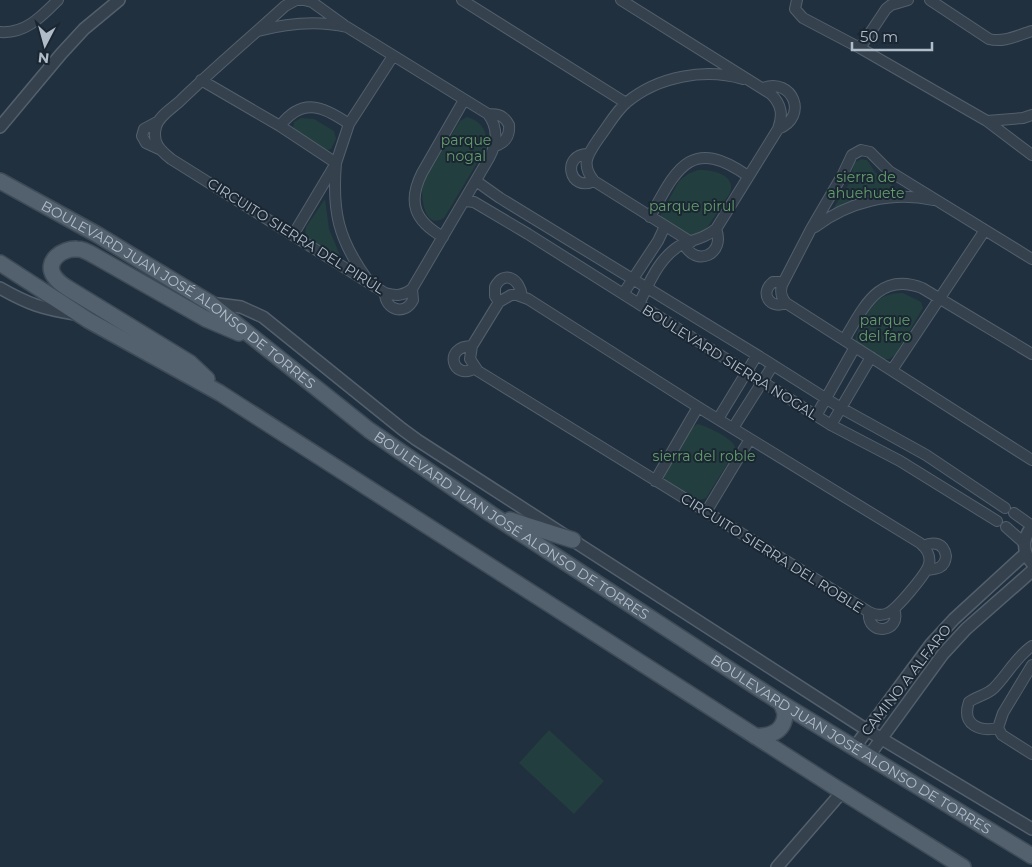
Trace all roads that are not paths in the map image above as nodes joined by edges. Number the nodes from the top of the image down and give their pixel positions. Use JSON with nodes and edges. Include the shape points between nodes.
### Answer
{"nodes":[{"id":1,"x":58,"y":0,"type":"edge"},
{"id":2,"x":119,"y":0,"type":"edge"},
{"id":3,"x":303,"y":0,"type":"edge"},
{"id":4,"x":462,"y":0,"type":"edge"},
{"id":5,"x":621,"y":0,"type":"edge"},
{"id":6,"x":797,"y":0,"type":"edge"},
{"id":7,"x":908,"y":0,"type":"edge"},
{"id":8,"x":930,"y":0,"type":"edge"},
{"id":9,"x":347,"y":27,"type":"junction"},
{"id":10,"x":258,"y":31,"type":"junction"},
{"id":11,"x":1032,"y":31,"type":"edge"},
{"id":12,"x":0,"y":32,"type":"edge"},
{"id":13,"x":860,"y":48,"type":"junction"},
{"id":14,"x":393,"y":56,"type":"junction"},
{"id":15,"x":201,"y":80,"type":"junction"},
{"id":16,"x":754,"y":82,"type":"junction"},
{"id":17,"x":763,"y":88,"type":"junction"},
{"id":18,"x":464,"y":100,"type":"junction"},
{"id":19,"x":626,"y":103,"type":"junction"},
{"id":20,"x":1032,"y":115,"type":"edge"},
{"id":21,"x":987,"y":121,"type":"junction"},
{"id":22,"x":348,"y":124,"type":"junction"},
{"id":23,"x":0,"y":126,"type":"edge"},
{"id":24,"x":280,"y":126,"type":"junction"},
{"id":25,"x":778,"y":129,"type":"junction"},
{"id":26,"x":588,"y":154,"type":"junction"},
{"id":27,"x":1032,"y":155,"type":"edge"},
{"id":28,"x":336,"y":163,"type":"junction"},
{"id":29,"x":748,"y":176,"type":"junction"},
{"id":30,"x":0,"y":181,"type":"edge"},
{"id":31,"x":476,"y":181,"type":"junction"},
{"id":32,"x":594,"y":181,"type":"junction"},
{"id":33,"x":465,"y":201,"type":"junction"},
{"id":34,"x":942,"y":202,"type":"junction"},
{"id":35,"x":650,"y":217,"type":"junction"},
{"id":36,"x":665,"y":226,"type":"junction"},
{"id":37,"x":716,"y":229,"type":"junction"},
{"id":38,"x":811,"y":230,"type":"junction"},
{"id":39,"x":985,"y":230,"type":"junction"},
{"id":40,"x":293,"y":235,"type":"junction"},
{"id":41,"x":443,"y":237,"type":"junction"},
{"id":42,"x":687,"y":243,"type":"junction"},
{"id":43,"x":1032,"y":258,"type":"edge"},
{"id":44,"x":0,"y":263,"type":"edge"},
{"id":45,"x":633,"y":279,"type":"junction"},
{"id":46,"x":783,"y":282,"type":"junction"},
{"id":47,"x":371,"y":283,"type":"junction"},
{"id":48,"x":647,"y":287,"type":"junction"},
{"id":49,"x":0,"y":288,"type":"edge"},
{"id":50,"x":412,"y":289,"type":"junction"},
{"id":51,"x":386,"y":293,"type":"junction"},
{"id":52,"x":623,"y":294,"type":"junction"},
{"id":53,"x":522,"y":296,"type":"junction"},
{"id":54,"x":939,"y":299,"type":"junction"},
{"id":55,"x":499,"y":302,"type":"junction"},
{"id":56,"x":786,"y":302,"type":"junction"},
{"id":57,"x":210,"y":303,"type":"junction"},
{"id":58,"x":639,"y":304,"type":"junction"},
{"id":59,"x":80,"y":315,"type":"junction"},
{"id":60,"x":844,"y":340,"type":"junction"},
{"id":61,"x":259,"y":341,"type":"junction"},
{"id":62,"x":472,"y":346,"type":"junction"},
{"id":63,"x":855,"y":347,"type":"junction"},
{"id":64,"x":1032,"y":354,"type":"edge"},
{"id":65,"x":757,"y":355,"type":"junction"},
{"id":66,"x":872,"y":357,"type":"junction"},
{"id":67,"x":773,"y":365,"type":"junction"},
{"id":68,"x":475,"y":368,"type":"junction"},
{"id":69,"x":892,"y":370,"type":"junction"},
{"id":70,"x":747,"y":372,"type":"junction"},
{"id":71,"x":761,"y":381,"type":"junction"},
{"id":72,"x":220,"y":393,"type":"junction"},
{"id":73,"x":825,"y":399,"type":"junction"},
{"id":74,"x":698,"y":407,"type":"junction"},
{"id":75,"x":841,"y":408,"type":"junction"},
{"id":76,"x":816,"y":416,"type":"junction"},
{"id":77,"x":718,"y":419,"type":"junction"},
{"id":78,"x":830,"y":425,"type":"junction"},
{"id":79,"x":733,"y":428,"type":"junction"},
{"id":80,"x":750,"y":439,"type":"junction"},
{"id":81,"x":1032,"y":460,"type":"edge"},
{"id":82,"x":655,"y":481,"type":"junction"},
{"id":83,"x":706,"y":512,"type":"junction"},
{"id":84,"x":491,"y":514,"type":"junction"},
{"id":85,"x":997,"y":521,"type":"dead end"},
{"id":86,"x":1032,"y":526,"type":"edge"},
{"id":87,"x":1006,"y":527,"type":"dead end"},
{"id":88,"x":573,"y":540,"type":"junction"},
{"id":89,"x":923,"y":546,"type":"junction"},
{"id":90,"x":1027,"y":553,"type":"edge"},
{"id":91,"x":927,"y":570,"type":"junction"},
{"id":92,"x":1032,"y":571,"type":"edge"},
{"id":93,"x":1032,"y":646,"type":"edge"},
{"id":94,"x":1032,"y":665,"type":"edge"},
{"id":95,"x":781,"y":703,"type":"junction"},
{"id":96,"x":998,"y":728,"type":"junction"},
{"id":97,"x":867,"y":730,"type":"junction"},
{"id":98,"x":755,"y":736,"type":"junction"},
{"id":99,"x":882,"y":739,"type":"junction"},
{"id":100,"x":854,"y":748,"type":"junction"},
{"id":101,"x":1032,"y":754,"type":"edge"},
{"id":102,"x":868,"y":757,"type":"junction"},
{"id":103,"x":842,"y":792,"type":"junction"},
{"id":104,"x":1032,"y":829,"type":"edge"},
{"id":105,"x":1032,"y":856,"type":"edge"},
{"id":106,"x":777,"y":867,"type":"edge"},
{"id":107,"x":963,"y":867,"type":"edge"}],
"edges":[{"from":1,"to":12,"type":"street","via":[[30,25],[12,32]]},
{"from":2,"to":23,"type":"street","via":[[78,35]]},
{"from":3,"to":9,"type":"street","via":[[312,2]]},
{"from":3,"to":10,"type":"street","via":[[285,6]]},
{"from":4,"to":19,"type":"street"},
{"from":5,"to":16,"type":"street"},
{"from":6,"to":13,"type":"street","via":[[795,9],[802,18]]},
{"from":7,"to":13,"type":"street","via":[[886,9]]},
{"from":8,"to":11,"type":"street","via":[[989,39],[1005,40]]},
{"from":9,"to":10,"type":"street","name":"CIRCUITO SIERRA DEL PIRÚL","via":[[301,23]]},
{"from":9,"to":14,"type":"street","name":"CIRCUITO SIERRA DEL PIRÚL"},
{"from":10,"to":15,"type":"street","name":"CIRCUITO SIERRA DEL PIRÚL"},
{"from":13,"to":21,"type":"street"},
{"from":14,"to":18,"type":"street","name":"CIRCUITO SIERRA DEL PIRÚL"},
{"from":14,"to":22,"type":"street"},
{"from":15,"to":24,"type":"street"},
{"from":15,"to":40,"type":"street","name":"CIRCUITO SIERRA DEL PIRÚL","via":[[158,122],[155,133],[159,149]]},
{"from":16,"to":17,"type":"street"},
{"from":16,"to":19,"type":"street","via":[[720,75],[686,76],[654,86]]},
{"from":17,"to":25,"type":"street","via":[[777,100],[781,109]]},
{"from":17,"to":25,"type":"street","via":[[774,86],[784,89],[794,102],[792,119]]},
{"from":18,"to":31,"type":"street","name":"CIRCUITO SIERRA DEL PIRÚL","via":[[488,114],[495,128],[495,146]]},
{"from":18,"to":41,"type":"street","via":[[422,173],[414,196],[415,209],[424,224]]},
{"from":19,"to":26,"type":"street"},
{"from":20,"to":21,"type":"street"},
{"from":21,"to":27,"type":"street"},
{"from":22,"to":24,"type":"street","via":[[316,106],[298,110]]},
{"from":22,"to":28,"type":"street"},
{"from":24,"to":28,"type":"street"},
{"from":25,"to":29,"type":"street"},
{"from":26,"to":32,"type":"street","via":[[587,169]]},
{"from":26,"to":32,"type":"street","via":[[575,158],[571,171],[580,182]]},
{"from":28,"to":40,"type":"street"},
{"from":28,"to":47,"type":"street","via":[[335,208],[340,230],[349,251]]},
{"from":29,"to":35,"type":"street","via":[[718,159],[693,160],[675,173]]},
{"from":29,"to":37,"type":"street"},
{"from":30,"to":57,"type":"main road","name":"BOULEVARD JUAN JOSÉ ALONSO DE TORRES","via":[[98,234]]},
{"from":31,"to":33,"type":"street","name":"CIRCUITO SIERRA DEL PIRÚL"},
{"from":31,"to":45,"type":"street","name":"BOULEVARD SIERRA NOGAL"},
{"from":32,"to":35,"type":"street"},
{"from":33,"to":41,"type":"street","name":"CIRCUITO SIERRA DEL PIRÚL"},
{"from":33,"to":52,"type":"street","name":"BOULEVARD SIERRA NOGAL","via":[[474,202]]},
{"from":34,"to":38,"type":"street","via":[[900,197],[873,200],[846,208]]},
{"from":34,"to":38,"type":"street","via":[[889,171],[870,152],[858,151],[850,157],[844,174]]},
{"from":34,"to":39,"type":"street"},
{"from":35,"to":36,"type":"street"},
{"from":36,"to":42,"type":"street"},
{"from":36,"to":45,"type":"street"},
{"from":37,"to":42,"type":"street"},
{"from":37,"to":42,"type":"street","via":[[718,244],[708,255],[694,255],[689,252]]},
{"from":38,"to":46,"type":"street"},
{"from":39,"to":43,"type":"street"},
{"from":39,"to":54,"type":"street"},
{"from":40,"to":47,"type":"street","name":"CIRCUITO SIERRA DEL PIRÚL"},
{"from":41,"to":50,"type":"street","name":"CIRCUITO SIERRA DEL PIRÚL"},
{"from":42,"to":48,"type":"street","via":[[668,254]]},
{"from":44,"to":59,"type":"main road"},
{"from":45,"to":48,"type":"street","name":"BOULEVARD SIERRA NOGAL"},
{"from":45,"to":52,"type":"street"},
{"from":46,"to":56,"type":"street","via":[[781,295]]},
{"from":46,"to":56,"type":"street","via":[[773,282],[766,295],[776,305]]},
{"from":47,"to":51,"type":"street","name":"CIRCUITO SIERRA DEL PIRÚL"},
{"from":48,"to":58,"type":"street"},
{"from":48,"to":65,"type":"street","name":"BOULEVARD SIERRA NOGAL"},
{"from":49,"to":59,"type":"street","via":[[26,303]]},
{"from":50,"to":51,"type":"street","name":"CIRCUITO SIERRA DEL PIRÚL","via":[[399,296]]},
{"from":50,"to":51,"type":"street","via":[[413,300],[403,310],[389,306]]},
{"from":52,"to":58,"type":"street","name":"BOULEVARD SIERRA NOGAL"},
{"from":53,"to":55,"type":"street","via":[[511,295]]},
{"from":53,"to":55,"type":"street","via":[[520,285],[514,279],[504,278],[495,287]]},
{"from":53,"to":74,"type":"street"},
{"from":54,"to":60,"type":"street","via":[[917,286],[890,285],[868,302]]},
{"from":54,"to":64,"type":"street"},
{"from":54,"to":69,"type":"street"},
{"from":55,"to":62,"type":"street"},
{"from":56,"to":60,"type":"street"},
{"from":57,"to":61,"type":"main road","name":"BOULEVARD JUAN JOSÉ ALONSO DE TORRES"},
{"from":57,"to":88,"type":"street","via":[[241,308],[263,317],[402,430]]},
{"from":58,"to":70,"type":"street","name":"BOULEVARD SIERRA NOGAL"},
{"from":59,"to":72,"type":"main road"},
{"from":60,"to":63,"type":"street"},
{"from":61,"to":72,"type":"main road","via":[[206,319],[80,249],[59,253],[53,261],[54,277],[190,363]]},
{"from":61,"to":84,"type":"main road","name":"BOULEVARD JUAN JOSÉ ALONSO DE TORRES","via":[[369,430]]},
{"from":62,"to":68,"type":"street","via":[[470,359]]},
{"from":62,"to":68,"type":"street","name":"CIRCUITO SIERRA DEL ROBLE","via":[[457,350],[454,363],[462,371]]},
{"from":63,"to":66,"type":"street"},
{"from":63,"to":73,"type":"street"},
{"from":65,"to":67,"type":"street","name":"BOULEVARD SIERRA NOGAL"},
{"from":65,"to":70,"type":"street"},
{"from":66,"to":69,"type":"street"},
{"from":66,"to":75,"type":"street"},
{"from":67,"to":71,"type":"street"},
{"from":67,"to":73,"type":"street","name":"BOULEVARD SIERRA NOGAL"},
{"from":68,"to":82,"type":"street","name":"CIRCUITO SIERRA DEL ROBLE"},
{"from":69,"to":81,"type":"street"},
{"from":70,"to":71,"type":"street","name":"BOULEVARD SIERRA NOGAL"},
{"from":70,"to":77,"type":"street"},
{"from":71,"to":76,"type":"street","name":"BOULEVARD SIERRA NOGAL"},
{"from":71,"to":79,"type":"street"},
{"from":72,"to":98,"type":"main road"},
{"from":73,"to":75,"type":"street","name":"BOULEVARD SIERRA NOGAL"},
{"from":73,"to":76,"type":"street"},
{"from":74,"to":77,"type":"street"},
{"from":74,"to":82,"type":"street"},
{"from":75,"to":78,"type":"street"},
{"from":75,"to":86,"type":"street","name":"BOULEVARD SIERRA NOGAL","via":[[926,455]]},
{"from":76,"to":78,"type":"street","name":"BOULEVARD SIERRA NOGAL"},
{"from":77,"to":79,"type":"street"},
{"from":78,"to":85,"type":"street","name":"BOULEVARD SIERRA NOGAL","via":[[900,461]]},
{"from":79,"to":80,"type":"street"},
{"from":80,"to":83,"type":"street"},
{"from":80,"to":89,"type":"street"},
{"from":82,"to":83,"type":"street","name":"CIRCUITO SIERRA DEL ROBLE"},
{"from":83,"to":91,"type":"street","name":"CIRCUITO SIERRA DEL ROBLE","via":[[869,612],[882,615],[894,609]]},
{"from":84,"to":88,"type":"main road"},
{"from":84,"to":95,"type":"main road","name":"BOULEVARD JUAN JOSÉ ALONSO DE TORRES"},
{"from":86,"to":90,"type":"street","via":[[1026,537]]},
{"from":87,"to":90,"type":"street"},
{"from":88,"to":97,"type":"street"},
{"from":89,"to":91,"type":"street","via":[[929,560]]},
{"from":89,"to":91,"type":"street","name":"CIRCUITO SIERRA DEL ROBLE","via":[[938,544],[946,556],[940,567]]},
{"from":90,"to":97,"type":"street","name":"CAMINO A ALFARO","via":[[931,644]]},
{"from":92,"to":99,"type":"street","name":"CAMINO A ALFARO","via":[[966,629],[943,654]]},
{"from":93,"to":96,"type":"street","via":[[1023,652],[988,694],[969,702],[968,716],[975,726],[987,730]]},
{"from":94,"to":96,"type":"street","via":[[1003,713]]},
{"from":95,"to":98,"type":"main road","via":[[785,715],[781,727],[774,734]]},
{"from":95,"to":100,"type":"main road","name":"BOULEVARD JUAN JOSÉ ALONSO DE TORRES"},
{"from":96,"to":101,"type":"street","via":[[1002,735]]},
{"from":97,"to":99,"type":"street"},
{"from":97,"to":100,"type":"street","name":"CAMINO A ALFARO"},
{"from":98,"to":103,"type":"main road"},
{"from":99,"to":102,"type":"street","name":"CAMINO A ALFARO"},
{"from":99,"to":104,"type":"street"},
{"from":100,"to":102,"type":"main road","name":"BOULEVARD JUAN JOSÉ ALONSO DE TORRES"},
{"from":102,"to":105,"type":"main road","name":"BOULEVARD JUAN JOSÉ ALONSO DE TORRES"},
{"from":103,"to":106,"type":"street"},
{"from":103,"to":107,"type":"main road"}]}
